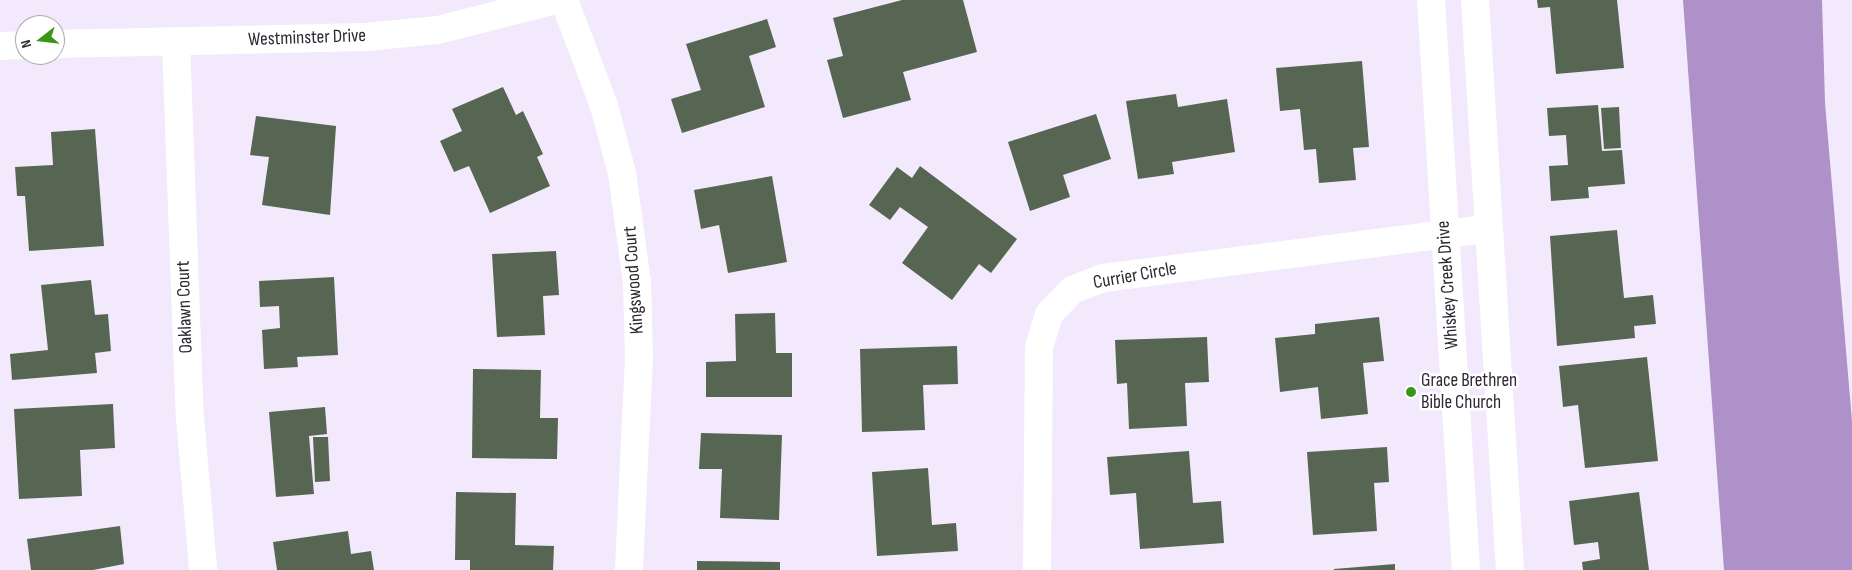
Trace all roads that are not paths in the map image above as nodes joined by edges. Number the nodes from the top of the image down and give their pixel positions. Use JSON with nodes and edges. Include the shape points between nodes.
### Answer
{"nodes":[{"id":1,"x":556,"y":0,"type":"edge"},
{"id":2,"x":564,"y":0,"type":"edge"},
{"id":3,"x":1431,"y":0,"type":"edge"},
{"id":4,"x":1475,"y":0,"type":"edge"},
{"id":5,"x":176,"y":43,"type":"junction"},
{"id":6,"x":65,"y":44,"type":"edge"},
{"id":7,"x":15,"y":45,"type":"edge"},
{"id":8,"x":0,"y":46,"type":"edge"},
{"id":9,"x":1488,"y":229,"type":"junction"},
{"id":10,"x":1445,"y":234,"type":"junction"},
{"id":11,"x":203,"y":570,"type":"edge"},
{"id":12,"x":629,"y":570,"type":"edge"},
{"id":13,"x":1037,"y":570,"type":"edge"},
{"id":14,"x":1466,"y":570,"type":"edge"},
{"id":15,"x":1510,"y":570,"type":"edge"}],
"edges":[{"from":1,"to":5,"type":"street","name":"Westminster Drive","via":[[438,30]]},
{"from":2,"to":12,"type":"street","name":"Kingswood Court","via":[[604,106],[632,238],[639,356]]},
{"from":3,"to":10,"type":"street","name":"Whiskey Creek Drive"},
{"from":4,"to":9,"type":"street"},
{"from":5,"to":6,"type":"street","name":"Westminster Drive"},
{"from":5,"to":11,"type":"street","name":"Oaklawn Court","via":[[190,417]]},
{"from":7,"to":8,"type":"street"},
{"from":9,"to":10,"type":"street","name":"Currier Circle"},
{"from":9,"to":15,"type":"street"},
{"from":10,"to":13,"type":"street","name":"Currier Circle","via":[[1103,278],[1072,290],[1049,314],[1039,347]]},
{"from":10,"to":14,"type":"street","name":"Whiskey Creek Drive"}]}
